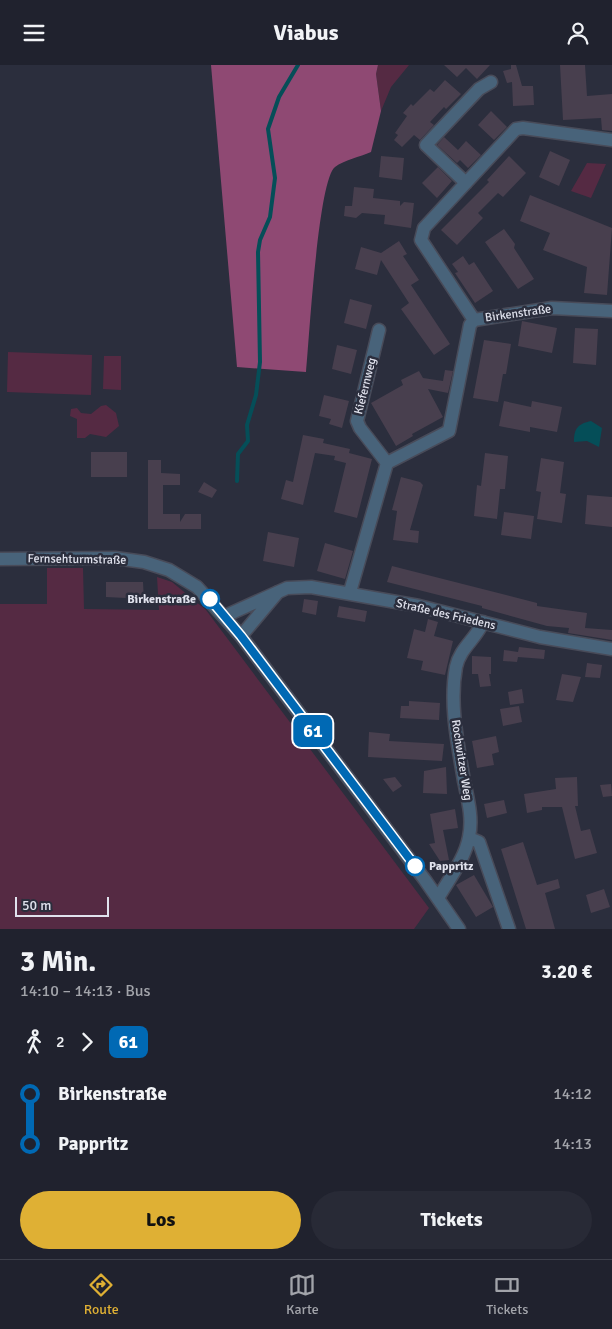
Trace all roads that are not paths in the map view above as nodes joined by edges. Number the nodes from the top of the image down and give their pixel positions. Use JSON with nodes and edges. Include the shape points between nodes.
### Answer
{"nodes":[{"id":1,"x":491,"y":82,"type":"dead end"},
{"id":2,"x":612,"y":140,"type":"edge"},
{"id":3,"x":466,"y":183,"type":"junction"},
{"id":4,"x":612,"y":311,"type":"edge"},
{"id":5,"x":474,"y":320,"type":"junction"},
{"id":6,"x":379,"y":330,"type":"dead end"},
{"id":7,"x":387,"y":463,"type":"junction"},
{"id":8,"x":0,"y":559,"type":"edge"},
{"id":9,"x":279,"y":591,"type":"junction"},
{"id":10,"x":350,"y":593,"type":"junction"},
{"id":11,"x":225,"y":616,"type":"junction"},
{"id":12,"x":483,"y":622,"type":"junction"},
{"id":13,"x":241,"y":636,"type":"junction"},
{"id":14,"x":612,"y":649,"type":"edge"},
{"id":15,"x":469,"y":838,"type":"junction"},
{"id":16,"x":438,"y":898,"type":"junction"},
{"id":17,"x":459,"y":929,"type":"edge"},
{"id":18,"x":509,"y":929,"type":"edge"}],
"edges":[{"from":1,"to":3,"type":"street","via":[[479,89],[426,145]]},
{"from":2,"to":3,"type":"street","via":[[516,129]]},
{"from":3,"to":5,"type":"street","via":[[424,228],[421,240]]},
{"from":4,"to":5,"type":"street","name":"Birkenstraße","via":[[552,308]]},
{"from":5,"to":7,"type":"street","name":"Birkenstraße","via":[[470,325],[449,431]]},
{"from":6,"to":7,"type":"street","name":"Kiefernweg","via":[[357,421]]},
{"from":7,"to":10,"type":"street"},
{"from":8,"to":11,"type":"street","name":"Fernsehturmstraße","via":[[115,558],[144,562],[169,570],[190,582]]},
{"from":9,"to":10,"type":"street","name":"Straße des Friedens","via":[[311,587]]},
{"from":9,"to":11,"type":"street","name":"Straße des Friedens"},
{"from":9,"to":13,"type":"street"},
{"from":10,"to":12,"type":"street","name":"Straße des Friedens"},
{"from":11,"to":13,"type":"street","name":"Fernsehturmstraße"},
{"from":12,"to":14,"type":"street","name":"Straße des Friedens","via":[[540,637]]},
{"from":12,"to":15,"type":"street","name":"Rochwitzer Weg","via":[[460,655],[454,688],[457,739],[472,821]]},
{"from":13,"to":16,"type":"street","name":"Fernsehturmstraße"},
{"from":15,"to":16,"type":"street","name":"Rochwitzer Weg","via":[[466,851]]},
{"from":15,"to":18,"type":"street","via":[[479,842]]},
{"from":16,"to":17,"type":"street","name":"Fernsehturmstraße"}]}
